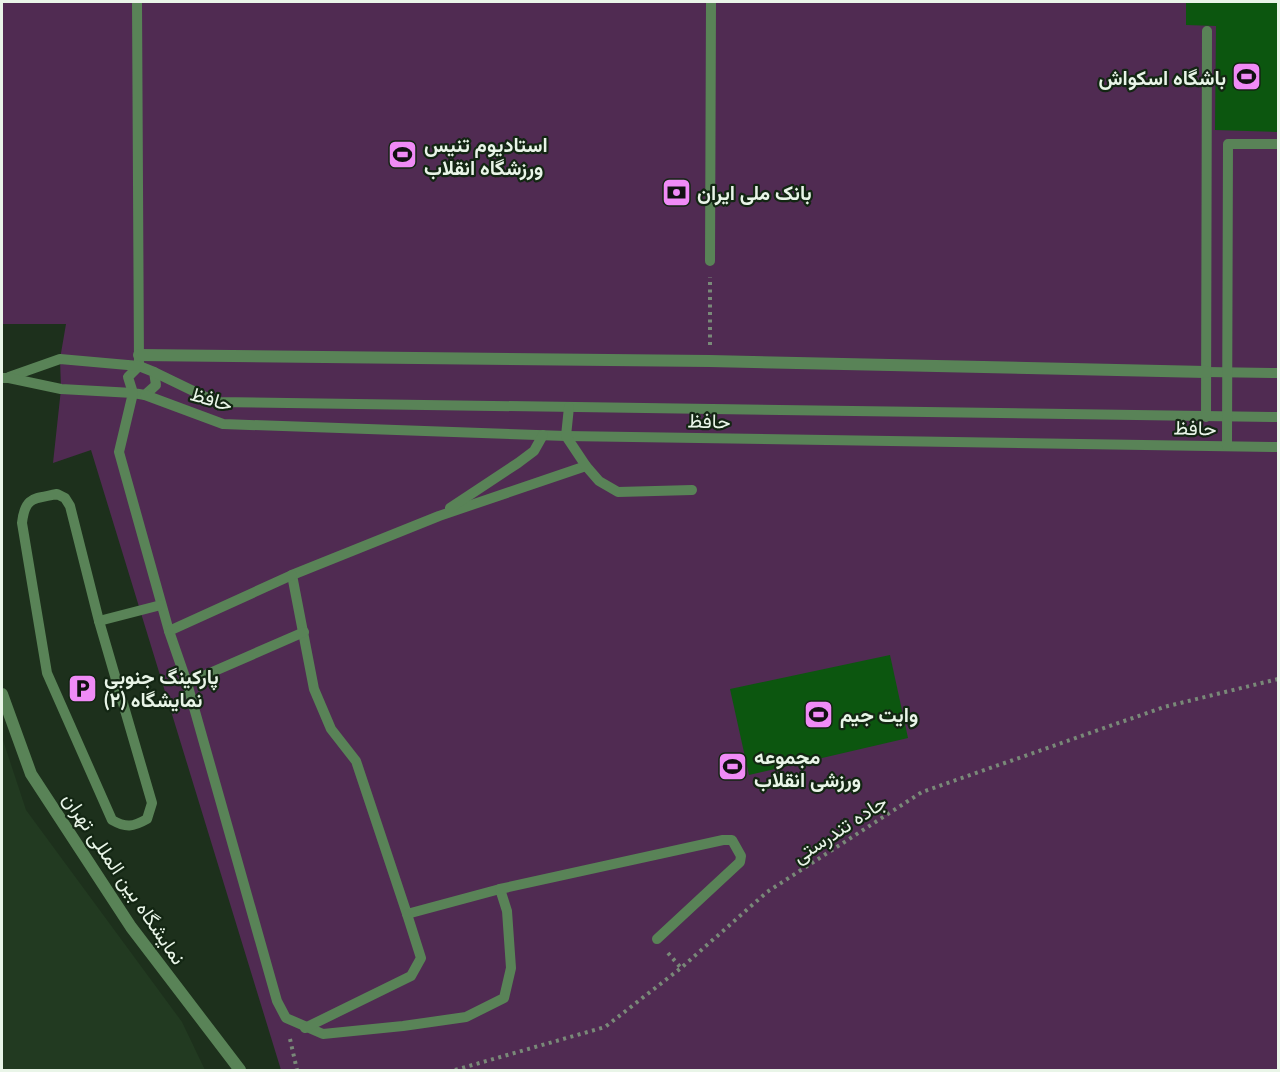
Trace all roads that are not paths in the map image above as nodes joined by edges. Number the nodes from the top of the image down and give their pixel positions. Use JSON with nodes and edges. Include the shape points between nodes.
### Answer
{"nodes":[{"id":1,"x":137,"y":2,"type":"edge"},
{"id":2,"x":711,"y":2,"type":"edge"},
{"id":3,"x":1207,"y":32,"type":"dead end"},
{"id":4,"x":1278,"y":144,"type":"edge"},
{"id":5,"x":710,"y":261,"type":"road end"},
{"id":6,"x":139,"y":360,"type":"junction"},
{"id":7,"x":154,"y":372,"type":"junction"},
{"id":8,"x":1206,"y":372,"type":"junction"},
{"id":9,"x":1226,"y":373,"type":"junction"},
{"id":10,"x":1278,"y":373,"type":"edge"},
{"id":11,"x":5,"y":378,"type":"edge"},
{"id":12,"x":133,"y":393,"type":"junction"},
{"id":13,"x":145,"y":395,"type":"junction"},
{"id":14,"x":568,"y":407,"type":"junction"},
{"id":15,"x":1206,"y":417,"type":"junction"},
{"id":16,"x":1227,"y":417,"type":"junction"},
{"id":17,"x":1278,"y":417,"type":"edge"},
{"id":18,"x":543,"y":435,"type":"junction"},
{"id":19,"x":566,"y":436,"type":"junction"},
{"id":20,"x":1227,"y":446,"type":"junction"},
{"id":21,"x":1278,"y":447,"type":"edge"},
{"id":22,"x":585,"y":466,"type":"junction"},
{"id":23,"x":692,"y":490,"type":"dead end"},
{"id":24,"x":439,"y":516,"type":"junction"},
{"id":25,"x":292,"y":575,"type":"junction"},
{"id":26,"x":161,"y":605,"type":"junction"},
{"id":27,"x":99,"y":621,"type":"junction"},
{"id":28,"x":169,"y":631,"type":"junction"},
{"id":29,"x":304,"y":632,"type":"junction"},
{"id":30,"x":188,"y":683,"type":"junction"},
{"id":31,"x":2,"y":694,"type":"edge"},
{"id":32,"x":500,"y":889,"type":"junction"},
{"id":33,"x":407,"y":914,"type":"junction"},
{"id":34,"x":657,"y":939,"type":"dead end"},
{"id":35,"x":305,"y":1028,"type":"junction"},
{"id":36,"x":240,"y":1071,"type":"edge"}],
"edges":[{"from":1,"to":6,"type":"lane"},
{"from":2,"to":5,"type":"lane"},
{"from":3,"to":8,"type":"lane"},
{"from":4,"to":9,"type":"lane","via":[[1228,144]]},
{"from":6,"to":7,"type":"lane"},
{"from":6,"to":8,"type":"street","via":[[710,361]]},
{"from":6,"to":11,"type":"lane","via":[[60,359]]},
{"from":6,"to":12,"type":"lane","via":[[128,377]]},
{"from":7,"to":13,"type":"lane","via":[[156,385]]},
{"from":7,"to":14,"type":"lane","name":"حافظ","via":[[216,402]]},
{"from":8,"to":9,"type":"lane"},
{"from":8,"to":15,"type":"lane"},
{"from":9,"to":10,"type":"lane"},
{"from":9,"to":16,"type":"lane"},
{"from":11,"to":12,"type":"lane","via":[[61,390]]},
{"from":12,"to":13,"type":"lane"},
{"from":12,"to":26,"type":"lane","via":[[119,452]]},
{"from":13,"to":18,"type":"lane","name":"حافظ","via":[[223,424]]},
{"from":14,"to":15,"type":"lane","name":"حافظ"},
{"from":14,"to":19,"type":"lane"},
{"from":15,"to":16,"type":"lane","name":"حافظ"},
{"from":16,"to":17,"type":"lane","name":"حافظ"},
{"from":16,"to":20,"type":"lane"},
{"from":18,"to":19,"type":"lane","name":"حافظ"},
{"from":18,"to":24,"type":"lane","via":[[534,451],[519,463]]},
{"from":19,"to":20,"type":"lane","name":"حافظ"},
{"from":19,"to":22,"type":"lane"},
{"from":20,"to":21,"type":"lane","name":"حافظ"},
{"from":22,"to":23,"type":"lane","via":[[599,481],[618,492]]},
{"from":22,"to":24,"type":"lane"},
{"from":24,"to":25,"type":"lane"},
{"from":25,"to":28,"type":"lane"},
{"from":25,"to":29,"type":"lane"},
{"from":26,"to":27,"type":"lane"},
{"from":26,"to":28,"type":"lane"},
{"from":27,"to":27,"type":"lane","via":[[70,506],[57,494],[30,500],[23,508],[22,523],[47,674],[112,820],[134,826],[147,819],[152,803]]},
{"from":28,"to":30,"type":"lane"},
{"from":29,"to":30,"type":"lane"},
{"from":29,"to":33,"type":"lane","via":[[314,689],[331,729],[356,760]]},
{"from":30,"to":35,"type":"lane","via":[[277,1001],[286,1018]]},
{"from":31,"to":36,"type":"street","name":"نمایشگاه بین المللی تهران","via":[[31,774],[131,927]]},
{"from":32,"to":33,"type":"lane"},
{"from":32,"to":34,"type":"lane","via":[[732,840],[740,862]]},
{"from":32,"to":35,"type":"lane","via":[[507,911],[511,968],[504,998],[455,1019],[323,1034]]},
{"from":33,"to":35,"type":"lane","via":[[421,958],[411,976]]}]}
